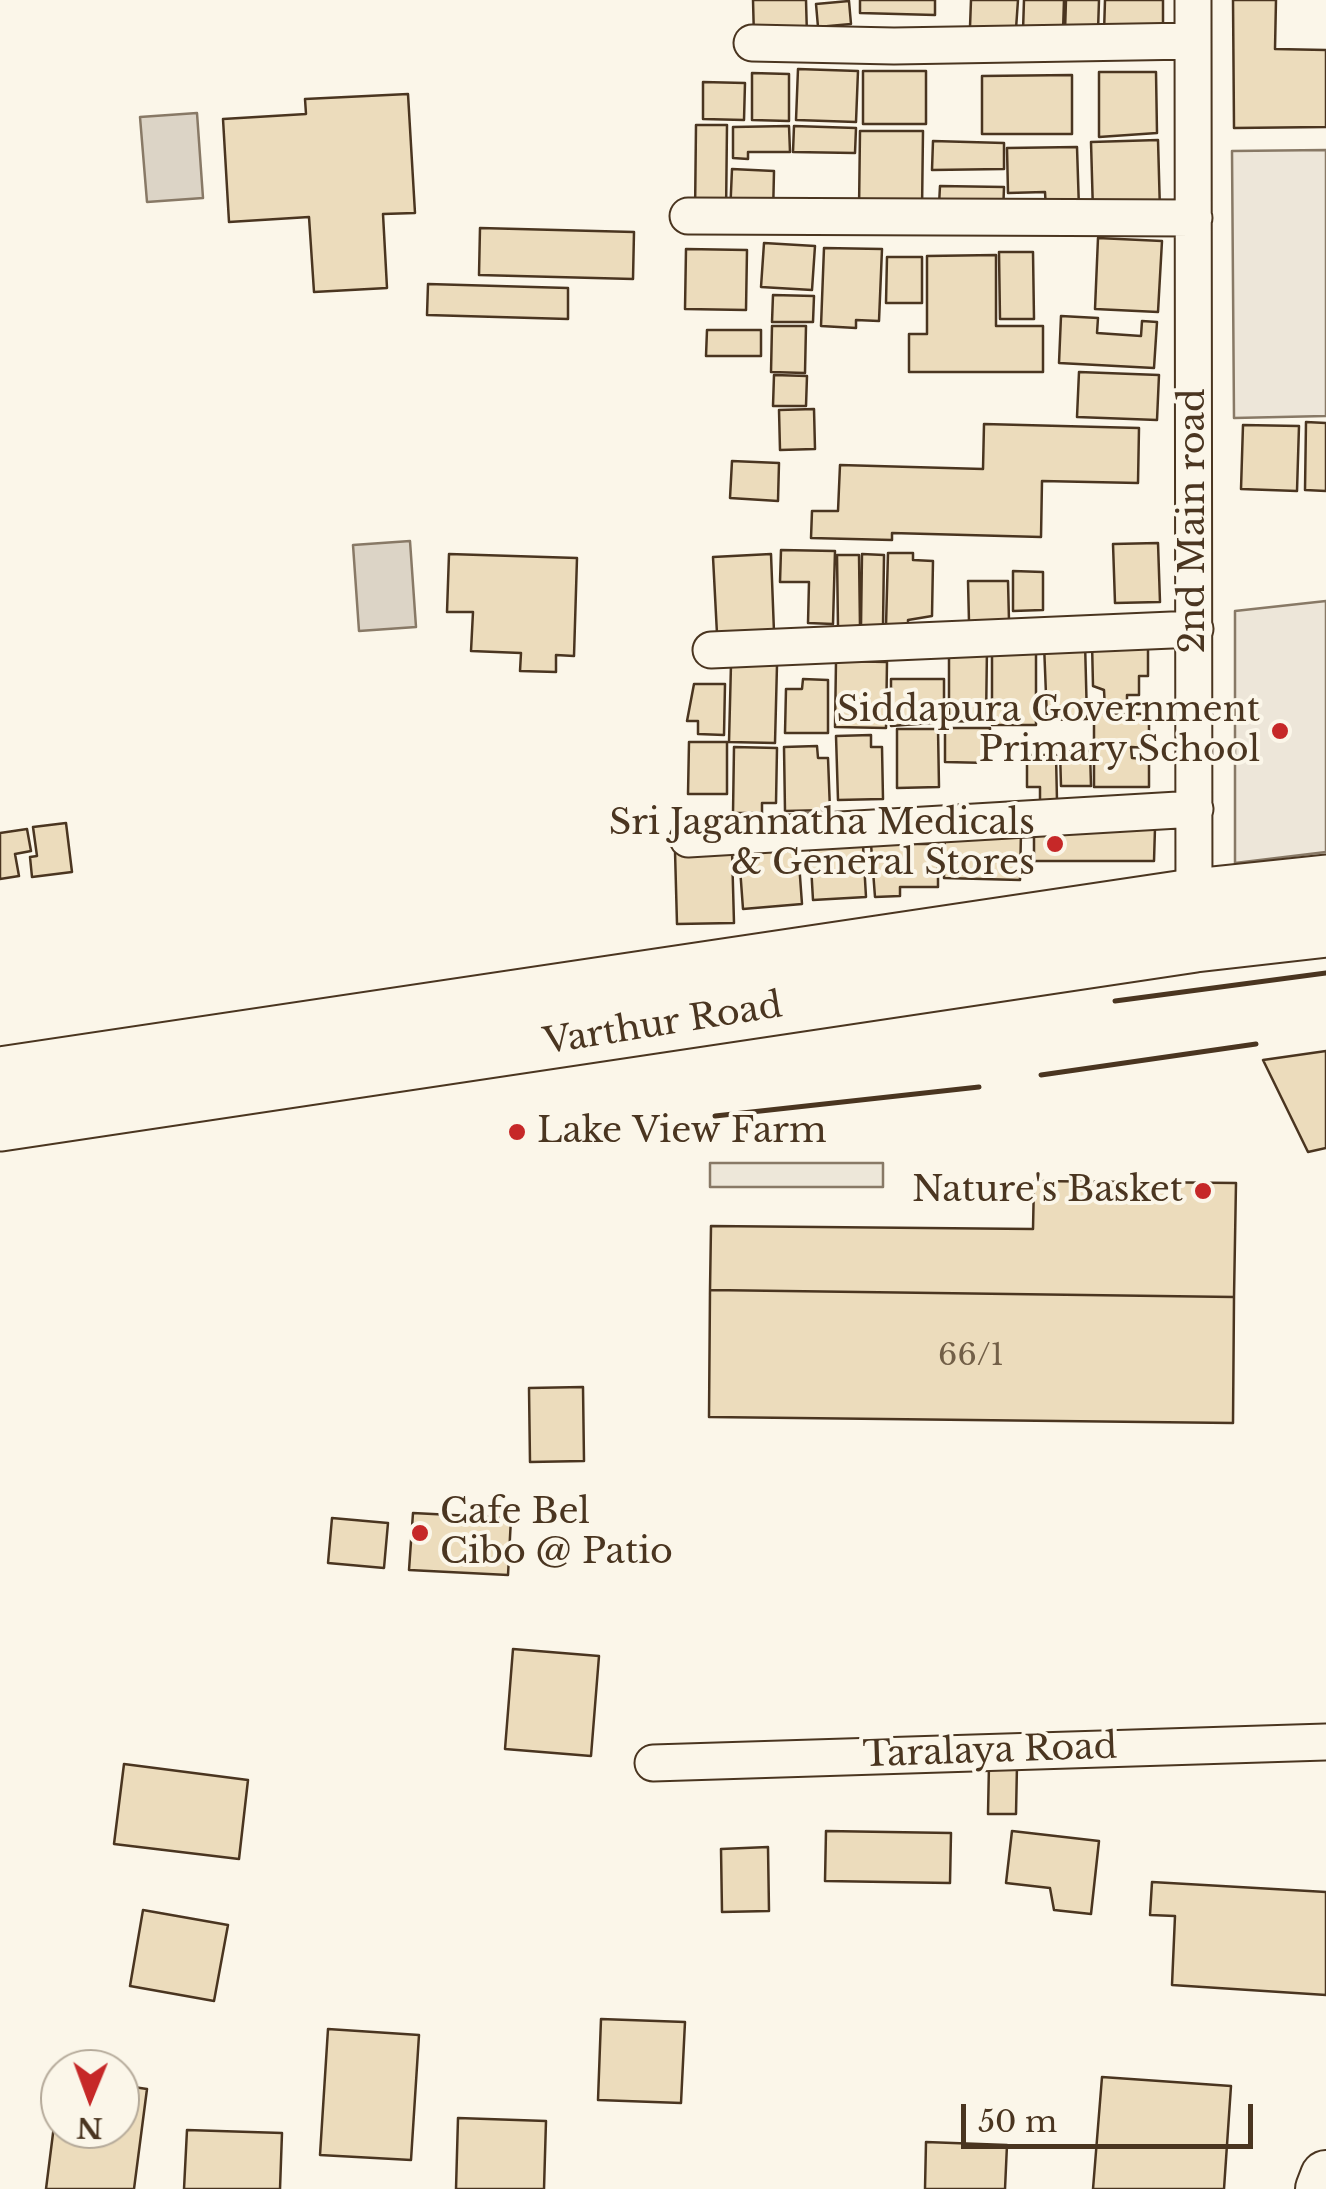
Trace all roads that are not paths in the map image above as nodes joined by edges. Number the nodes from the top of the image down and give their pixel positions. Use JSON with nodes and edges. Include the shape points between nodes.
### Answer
{"nodes":[{"id":1,"x":1193,"y":0,"type":"edge"},
{"id":2,"x":1193,"y":40,"type":"junction"},
{"id":3,"x":752,"y":43,"type":"dead end"},
{"id":4,"x":688,"y":216,"type":"dead end"},
{"id":5,"x":1194,"y":218,"type":"junction"},
{"id":6,"x":1194,"y":628,"type":"junction"},
{"id":7,"x":711,"y":650,"type":"dead end"},
{"id":8,"x":1195,"y":809,"type":"junction"},
{"id":9,"x":688,"y":838,"type":"dead end"},
{"id":10,"x":1326,"y":883,"type":"edge"},
{"id":11,"x":1194,"y":920,"type":"junction"},
{"id":12,"x":1326,"y":929,"type":"edge"},
{"id":13,"x":0,"y":1075,"type":"edge"},
{"id":14,"x":0,"y":1123,"type":"edge"},
{"id":15,"x":1326,"y":1742,"type":"edge"},
{"id":16,"x":653,"y":1763,"type":"dead end"},
{"id":17,"x":1326,"y":2176,"type":"edge"},
{"id":18,"x":1321,"y":2189,"type":"edge"}],
"edges":[{"from":1,"to":2,"type":"street"},
{"from":2,"to":3,"type":"street"},
{"from":2,"to":5,"type":"street"},
{"from":4,"to":5,"type":"street"},
{"from":5,"to":6,"type":"street","name":"2nd Main road"},
{"from":6,"to":7,"type":"street"},
{"from":6,"to":8,"type":"street","name":"2nd Main road"},
{"from":8,"to":9,"type":"street"},
{"from":8,"to":11,"type":"street","name":"2nd Main road"},
{"from":10,"to":11,"type":"main road","name":"Varthur Road"},
{"from":11,"to":12,"type":"main road","name":"Varthur Road"},
{"from":11,"to":13,"type":"main road","name":"Varthur Road","via":[[1029,925]]},
{"from":11,"to":14,"type":"main road","name":"Varthur Road"},
{"from":15,"to":16,"type":"street","name":"Taralaya Road"},
{"from":17,"to":18,"type":"street"}]}
